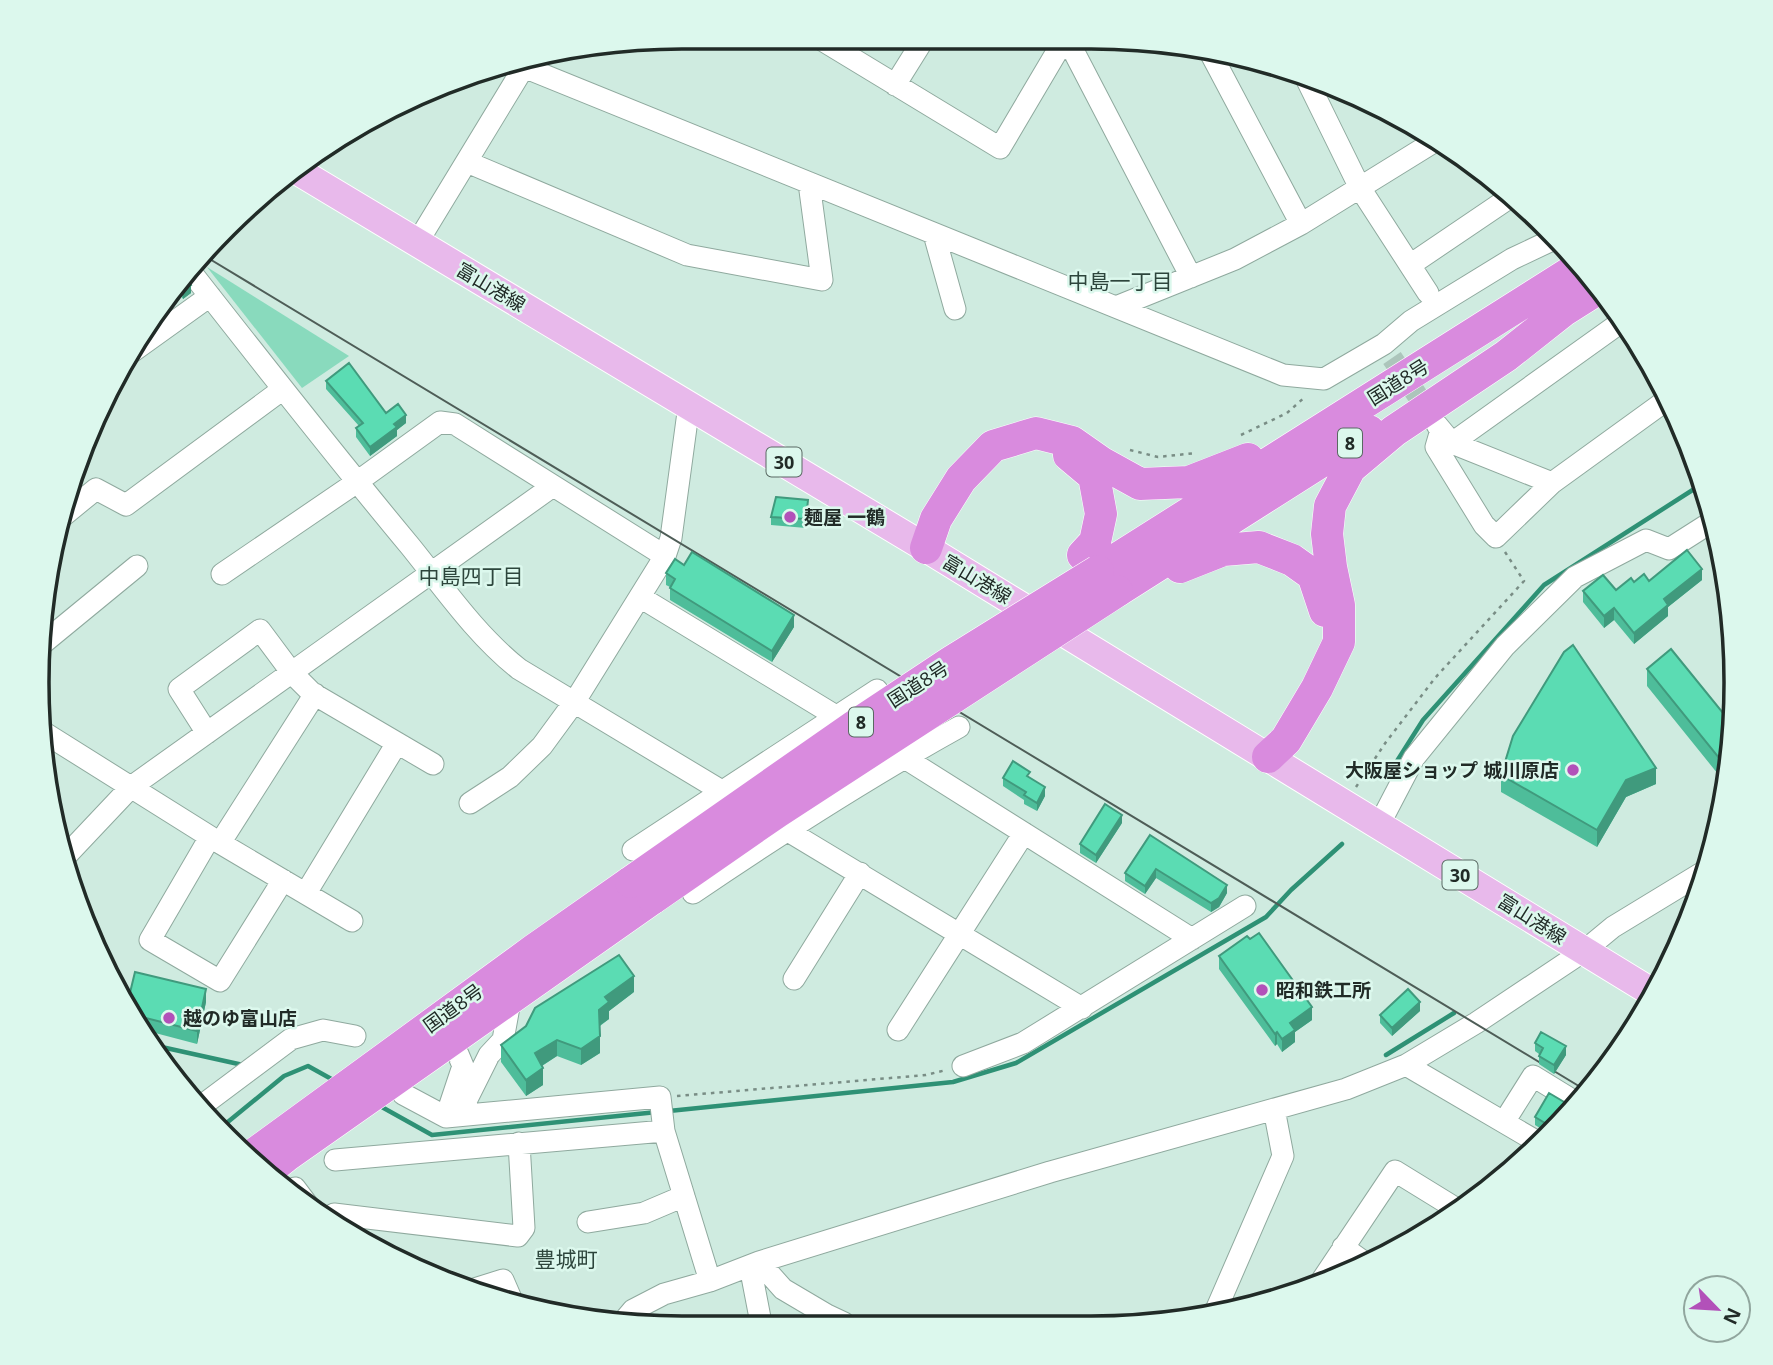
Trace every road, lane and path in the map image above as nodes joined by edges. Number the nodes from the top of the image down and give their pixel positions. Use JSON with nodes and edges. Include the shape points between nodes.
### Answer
{"nodes":[{"id":1,"x":836,"y":49,"type":"edge"},
{"id":2,"x":918,"y":49,"type":"edge"},
{"id":3,"x":1058,"y":49,"type":"edge"},
{"id":4,"x":1071,"y":49,"type":"edge"},
{"id":5,"x":1215,"y":61,"type":"edge"},
{"id":6,"x":534,"y":67,"type":"edge"},
{"id":7,"x":516,"y":72,"type":"edge"},
{"id":8,"x":895,"y":85,"type":"junction"},
{"id":9,"x":1312,"y":89,"type":"edge"},
{"id":10,"x":1427,"y":146,"type":"edge"},
{"id":11,"x":467,"y":162,"type":"junction"},
{"id":12,"x":304,"y":175,"type":"edge"},
{"id":13,"x":809,"y":183,"type":"junction"},
{"id":14,"x":1360,"y":187,"type":"junction"},
{"id":15,"x":1503,"y":202,"type":"edge"},
{"id":16,"x":1301,"y":224,"type":"junction"},
{"id":17,"x":934,"y":234,"type":"junction"},
{"id":18,"x":417,"y":243,"type":"junction"},
{"id":19,"x":1546,"y":243,"type":"edge"},
{"id":20,"x":1410,"y":265,"type":"junction"},
{"id":21,"x":1191,"y":277,"type":"junction"},
{"id":22,"x":196,"y":278,"type":"edge"},
{"id":23,"x":1577,"y":289,"type":"edge"},
{"id":24,"x":1428,"y":293,"type":"dead end"},
{"id":25,"x":210,"y":296,"type":"junction"},
{"id":26,"x":1115,"y":307,"type":"junction"},
{"id":27,"x":955,"y":309,"type":"dead end"},
{"id":28,"x":1613,"y":326,"type":"edge"},
{"id":29,"x":152,"y":338,"type":"edge"},
{"id":30,"x":283,"y":389,"type":"junction"},
{"id":31,"x":1375,"y":396,"type":"junction"},
{"id":32,"x":689,"y":405,"type":"junction"},
{"id":33,"x":1660,"y":405,"type":"edge"},
{"id":34,"x":1443,"y":433,"type":"junction"},
{"id":35,"x":357,"y":482,"type":"junction"},
{"id":36,"x":1552,"y":483,"type":"junction"},
{"id":37,"x":553,"y":486,"type":"junction"},
{"id":38,"x":75,"y":506,"type":"edge"},
{"id":39,"x":1704,"y":526,"type":"edge"},
{"id":40,"x":1496,"y":537,"type":"junction"},
{"id":41,"x":926,"y":548,"type":"junction"},
{"id":42,"x":665,"y":556,"type":"junction"},
{"id":43,"x":138,"y":566,"type":"dead end"},
{"id":44,"x":432,"y":573,"type":"junction"},
{"id":45,"x":222,"y":574,"type":"dead end"},
{"id":46,"x":1105,"y":579,"type":"junction"},
{"id":47,"x":640,"y":597,"type":"junction"},
{"id":48,"x":50,"y":637,"type":"edge"},
{"id":49,"x":292,"y":673,"type":"junction"},
{"id":50,"x":960,"y":675,"type":"junction"},
{"id":51,"x":877,"y":690,"type":"dead end"},
{"id":52,"x":315,"y":694,"type":"junction"},
{"id":53,"x":575,"y":701,"type":"junction"},
{"id":54,"x":837,"y":716,"type":"junction"},
{"id":55,"x":959,"y":727,"type":"dead end"},
{"id":56,"x":207,"y":733,"type":"junction"},
{"id":57,"x":52,"y":742,"type":"edge"},
{"id":58,"x":397,"y":743,"type":"junction"},
{"id":59,"x":904,"y":757,"type":"junction"},
{"id":60,"x":1268,"y":757,"type":"junction"},
{"id":61,"x":433,"y":764,"type":"dead end"},
{"id":62,"x":131,"y":787,"type":"junction"},
{"id":63,"x":724,"y":791,"type":"junction"},
{"id":64,"x":470,"y":803,"type":"dead end"},
{"id":65,"x":1345,"y":804,"type":"junction"},
{"id":66,"x":1379,"y":825,"type":"junction"},
{"id":67,"x":787,"y":829,"type":"junction"},
{"id":68,"x":1024,"y":833,"type":"junction"},
{"id":69,"x":215,"y":840,"type":"junction"},
{"id":70,"x":72,"y":849,"type":"edge"},
{"id":71,"x":633,"y":850,"type":"dead end"},
{"id":72,"x":860,"y":873,"type":"junction"},
{"id":73,"x":1692,"y":878,"type":"edge"},
{"id":74,"x":283,"y":880,"type":"junction"},
{"id":75,"x":642,"y":890,"type":"junction"},
{"id":76,"x":306,"y":893,"type":"junction"},
{"id":77,"x":693,"y":894,"type":"dead end"},
{"id":78,"x":1245,"y":906,"type":"dead end"},
{"id":79,"x":352,"y":921,"type":"dead end"},
{"id":80,"x":959,"y":934,"type":"junction"},
{"id":81,"x":1192,"y":939,"type":"junction"},
{"id":82,"x":1584,"y":951,"type":"junction"},
{"id":83,"x":794,"y":979,"type":"dead end"},
{"id":84,"x":1645,"y":988,"type":"edge"},
{"id":85,"x":511,"y":996,"type":"junction"},
{"id":86,"x":1082,"y":1008,"type":"junction"},
{"id":87,"x":898,"y":1030,"type":"dead end"},
{"id":88,"x":355,"y":1035,"type":"dead end"},
{"id":89,"x":443,"y":1045,"type":"junction"},
{"id":90,"x":1406,"y":1065,"type":"junction"},
{"id":91,"x":963,"y":1066,"type":"joint"},
{"id":92,"x":403,"y":1094,"type":"dead end"},
{"id":93,"x":660,"y":1097,"type":"junction"},
{"id":94,"x":1569,"y":1098,"type":"edge"},
{"id":95,"x":207,"y":1101,"type":"edge"},
{"id":96,"x":1274,"y":1110,"type":"junction"},
{"id":97,"x":468,"y":1115,"type":"junction"},
{"id":98,"x":446,"y":1117,"type":"junction"},
{"id":99,"x":1504,"y":1122,"type":"junction"},
{"id":100,"x":664,"y":1131,"type":"junction"},
{"id":101,"x":1530,"y":1138,"type":"edge"},
{"id":102,"x":519,"y":1143,"type":"junction"},
{"id":103,"x":258,"y":1152,"type":"edge"},
{"id":104,"x":335,"y":1160,"type":"dead end"},
{"id":105,"x":274,"y":1166,"type":"edge"},
{"id":106,"x":684,"y":1196,"type":"junction"},
{"id":107,"x":1449,"y":1204,"type":"edge"},
{"id":108,"x":340,"y":1215,"type":"edge"},
{"id":109,"x":588,"y":1222,"type":"dead end"},
{"id":110,"x":1343,"y":1247,"type":"junction"},
{"id":111,"x":1357,"y":1257,"type":"edge"},
{"id":112,"x":755,"y":1264,"type":"junction"},
{"id":113,"x":1329,"y":1270,"type":"edge"},
{"id":114,"x":710,"y":1281,"type":"junction"},
{"id":115,"x":488,"y":1285,"type":"edge"},
{"id":116,"x":508,"y":1291,"type":"edge"},
{"id":117,"x":1219,"y":1303,"type":"edge"},
{"id":118,"x":647,"y":1313,"type":"edge"},
{"id":119,"x":630,"y":1314,"type":"edge"},
{"id":120,"x":760,"y":1316,"type":"edge"},
{"id":121,"x":829,"y":1316,"type":"edge"}],
"edges":[{"from":1,"to":8,"type":"street"},
{"from":2,"to":8,"type":"street"},
{"from":3,"to":8,"type":"street","via":[[1000,148]]},
{"from":4,"to":21,"type":"street"},
{"from":5,"to":16,"type":"street"},
{"from":6,"to":13,"type":"street"},
{"from":7,"to":11,"type":"street"},
{"from":9,"to":14,"type":"street"},
{"from":10,"to":14,"type":"street"},
{"from":11,"to":13,"type":"street","via":[[687,255],[822,280]]},
{"from":11,"to":18,"type":"street"},
{"from":12,"to":18,"type":"main road","name":"富山港線","number":"30"},
{"from":13,"to":17,"type":"street"},
{"from":14,"to":16,"type":"street"},
{"from":14,"to":20,"type":"street"},
{"from":15,"to":20,"type":"street"},
{"from":16,"to":21,"type":"street"},
{"from":17,"to":26,"type":"street"},
{"from":17,"to":27,"type":"street"},
{"from":18,"to":32,"type":"main road","name":"富山港線","number":"30"},
{"from":19,"to":26,"type":"street","via":[[1410,321],[1388,351],[1324,379],[1283,375]]},
{"from":20,"to":24,"type":"street"},
{"from":21,"to":26,"type":"street"},
{"from":22,"to":25,"type":"street"},
{"from":23,"to":31,"type":"highway","name":"国道8号","number":"8"},
{"from":23,"to":46,"type":"highway","name":"国道8号","number":"8","via":[[1251,504]]},
{"from":23,"to":60,"type":"highway","via":[[1506,356],[1394,430],[1350,468],[1330,506],[1327,534],[1339,605],[1339,642],[1286,740]]},
{"from":25,"to":29,"type":"street"},
{"from":25,"to":30,"type":"street"},
{"from":28,"to":34,"type":"street"},
{"from":30,"to":35,"type":"street"},
{"from":30,"to":38,"type":"street","via":[[126,505],[96,488]]},
{"from":31,"to":41,"type":"highway","via":[[1242,462],[1189,482],[1140,484],[1072,442],[1036,433],[993,446],[961,479],[936,519]]},
{"from":31,"to":46,"type":"highway","name":"国道8号","number":"8"},
{"from":32,"to":41,"type":"main road","name":"富山港線","number":"30"},
{"from":32,"to":42,"type":"street"},
{"from":33,"to":36,"type":"street"},
{"from":34,"to":36,"type":"street"},
{"from":34,"to":40,"type":"street","via":[[1436,447]]},
{"from":35,"to":37,"type":"street","via":[[440,422],[455,424]]},
{"from":35,"to":44,"type":"street"},
{"from":35,"to":45,"type":"street"},
{"from":36,"to":40,"type":"street"},
{"from":37,"to":42,"type":"street"},
{"from":37,"to":44,"type":"street"},
{"from":39,"to":66,"type":"street","via":[[1669,550],[1646,540],[1575,577],[1556,593],[1429,738]]},
{"from":40,"to":65,"type":"path","via":[[1524,581],[1435,678]]},
{"from":41,"to":46,"type":"highway","via":[[951,525],[975,487],[1004,456],[1035,445],[1071,455],[1094,476],[1101,514],[1095,542]]},
{"from":41,"to":60,"type":"main road","name":"富山港線","number":"30"},
{"from":42,"to":47,"type":"street"},
{"from":43,"to":48,"type":"street"},
{"from":44,"to":49,"type":"street"},
{"from":44,"to":53,"type":"street","via":[[504,657]]},
{"from":46,"to":50,"type":"highway","bridge":true},
{"from":46,"to":50,"type":"highway","bridge":true},
{"from":46,"to":60,"type":"highway","via":[[1187,563],[1223,550],[1259,547],[1292,560],[1313,575],[1325,608],[1325,637],[1275,728]]},
{"from":47,"to":53,"type":"street"},
{"from":47,"to":54,"type":"street"},
{"from":49,"to":52,"type":"street"},
{"from":49,"to":56,"type":"street"},
{"from":49,"to":56,"type":"street","via":[[260,630],[178,689]]},
{"from":50,"to":75,"type":"highway","name":"国道8号","number":"8","bridge":true,"via":[[853,727]]},
{"from":51,"to":54,"type":"street"},
{"from":52,"to":58,"type":"street"},
{"from":52,"to":69,"type":"street"},
{"from":53,"to":63,"type":"street"},
{"from":53,"to":64,"type":"street","via":[[534,754],[510,777]]},
{"from":54,"to":59,"type":"street"},
{"from":54,"to":63,"type":"street"},
{"from":55,"to":59,"type":"street"},
{"from":56,"to":62,"type":"street"},
{"from":57,"to":62,"type":"street"},
{"from":58,"to":61,"type":"street"},
{"from":58,"to":76,"type":"street"},
{"from":59,"to":67,"type":"street"},
{"from":59,"to":68,"type":"street"},
{"from":60,"to":65,"type":"main road","name":"富山港線","number":"30"},
{"from":62,"to":69,"type":"street"},
{"from":62,"to":70,"type":"street"},
{"from":63,"to":67,"type":"street"},
{"from":63,"to":71,"type":"street"},
{"from":65,"to":66,"type":"main road","name":"富山港線","number":"30"},
{"from":66,"to":82,"type":"main road","name":"富山港線","number":"30"},
{"from":67,"to":72,"type":"street"},
{"from":67,"to":77,"type":"street"},
{"from":68,"to":80,"type":"street"},
{"from":68,"to":81,"type":"street"},
{"from":69,"to":74,"type":"street"},
{"from":69,"to":74,"type":"street","via":[[150,940],[220,981]]},
{"from":72,"to":80,"type":"street"},
{"from":72,"to":83,"type":"street"},
{"from":73,"to":82,"type":"street","via":[[1613,927]]},
{"from":74,"to":76,"type":"street"},
{"from":75,"to":85,"type":"highway","name":"国道8号","number":"8"},
{"from":75,"to":103,"type":"highway","name":"国道8号","number":"8","via":[[512,965]]},
{"from":76,"to":79,"type":"street"},
{"from":78,"to":81,"type":"street"},
{"from":80,"to":86,"type":"street"},
{"from":80,"to":87,"type":"street"},
{"from":81,"to":86,"type":"street"},
{"from":82,"to":84,"type":"main road","name":"富山港線","number":"30"},
{"from":82,"to":90,"type":"street"},
{"from":85,"to":89,"type":"highway","name":"国道8号","number":"8"},
{"from":85,"to":97,"type":"street","via":[[503,1040],[489,1055],[466,1101]]},
{"from":86,"to":91,"type":"street","via":[[1023,1043]]},
{"from":88,"to":95,"type":"street","via":[[323,1030],[291,1039]]},
{"from":89,"to":98,"type":"street","via":[[458,1054],[463,1066]]},
{"from":89,"to":105,"type":"highway","name":"国道8号","number":"8"},
{"from":90,"to":96,"type":"street","via":[[1346,1090]]},
{"from":90,"to":99,"type":"street"},
{"from":91,"to":93,"type":"path","via":[[926,1075]]},
{"from":92,"to":98,"type":"street"},
{"from":93,"to":97,"type":"street"},
{"from":93,"to":100,"type":"street"},
{"from":94,"to":99,"type":"street","via":[[1533,1076]]},
{"from":96,"to":112,"type":"street","via":[[1049,1172]]},
{"from":96,"to":117,"type":"street","via":[[1283,1156]]},
{"from":97,"to":98,"type":"street"},
{"from":99,"to":101,"type":"street"},
{"from":100,"to":102,"type":"street"},
{"from":100,"to":106,"type":"street"},
{"from":102,"to":104,"type":"street"},
{"from":102,"to":108,"type":"street","via":[[523,1228],[518,1236]]},
{"from":106,"to":109,"type":"street","via":[[644,1213]]},
{"from":106,"to":114,"type":"street"},
{"from":107,"to":110,"type":"street","via":[[1395,1171]]},
{"from":110,"to":111,"type":"street"},
{"from":110,"to":113,"type":"street"},
{"from":112,"to":114,"type":"street"},
{"from":112,"to":120,"type":"street"},
{"from":112,"to":121,"type":"street","via":[[783,1289]]},
{"from":114,"to":118,"type":"street","via":[[664,1294]]},
{"from":115,"to":116,"type":"street","via":[[503,1280]]},
{"from":118,"to":119,"type":"street","via":[[633,1310]]}]}
